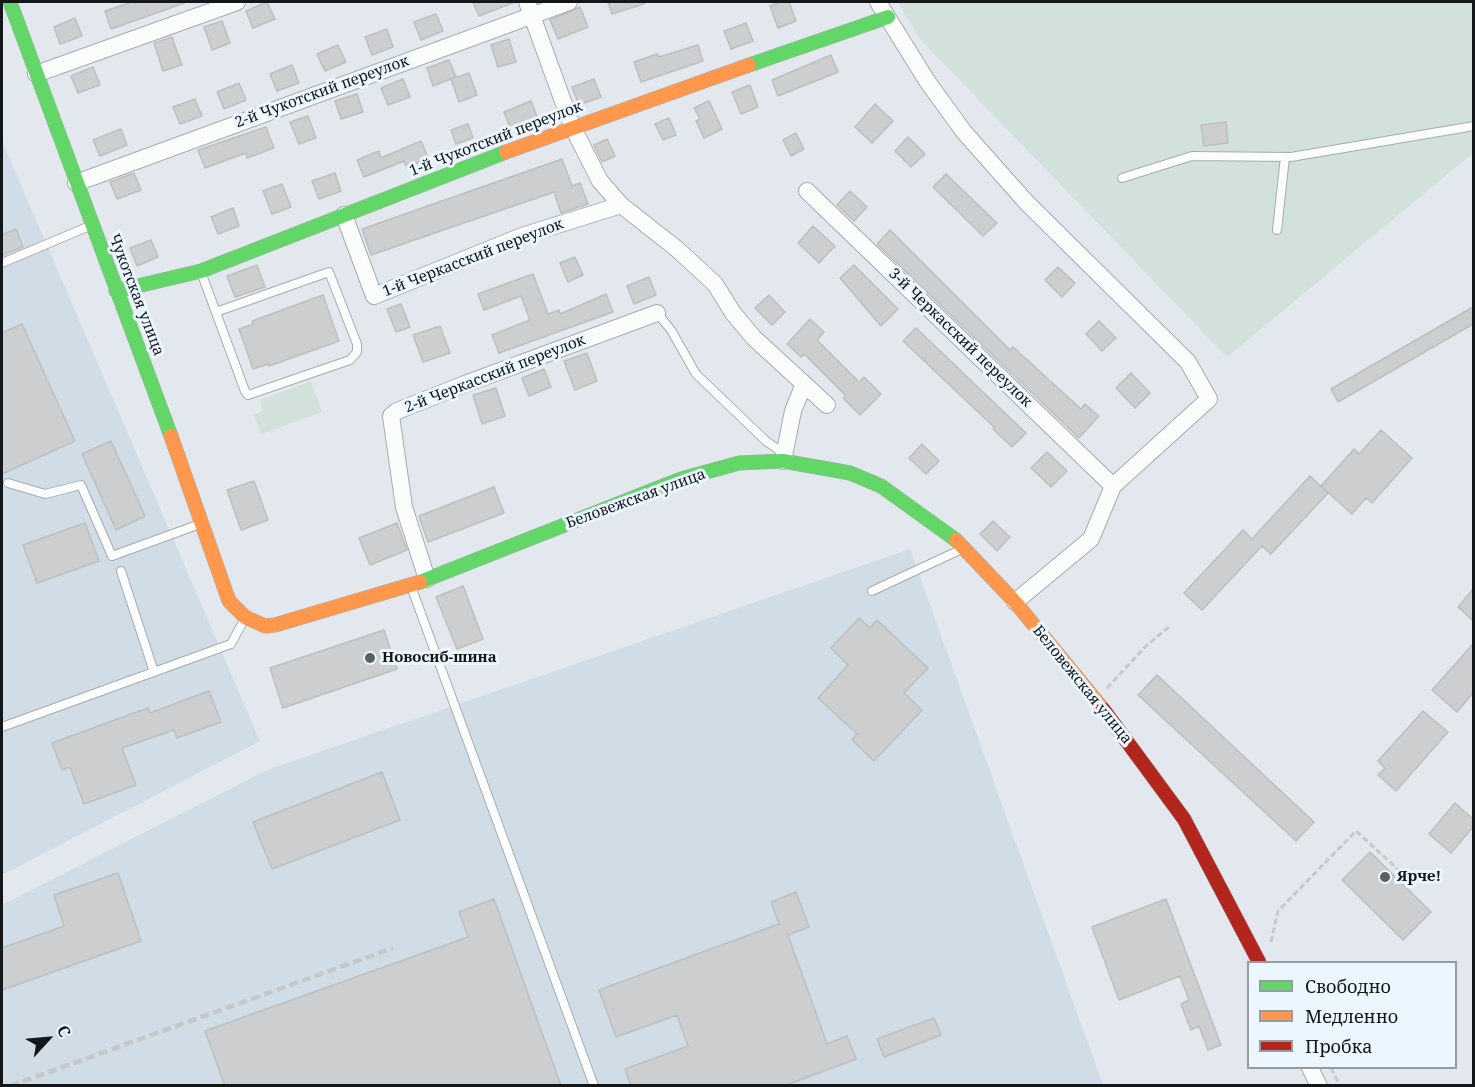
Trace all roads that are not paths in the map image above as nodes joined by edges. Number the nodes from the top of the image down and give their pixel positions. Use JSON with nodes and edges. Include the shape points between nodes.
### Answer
{"nodes":[{"id":1,"x":10,"y":2,"type":"edge"},
{"id":2,"x":237,"y":2,"type":"edge"},
{"id":3,"x":569,"y":2,"type":"edge"},
{"id":4,"x":878,"y":2,"type":"edge"},
{"id":5,"x":529,"y":8,"type":"edge"},
{"id":6,"x":888,"y":17,"type":"junction"},
{"id":7,"x":36,"y":74,"type":"junction"},
{"id":8,"x":572,"y":126,"type":"junction"},
{"id":9,"x":1473,"y":126,"type":"edge"},
{"id":10,"x":1285,"y":157,"type":"junction"},
{"id":11,"x":1122,"y":178,"type":"dead end"},
{"id":12,"x":76,"y":183,"type":"junction"},
{"id":13,"x":807,"y":191,"type":"dead end"},
{"id":14,"x":621,"y":205,"type":"junction"},
{"id":15,"x":344,"y":215,"type":"junction"},
{"id":16,"x":92,"y":225,"type":"junction"},
{"id":17,"x":1277,"y":230,"type":"dead end"},
{"id":18,"x":2,"y":263,"type":"edge"},
{"id":19,"x":201,"y":271,"type":"junction"},
{"id":20,"x":116,"y":291,"type":"junction"},
{"id":21,"x":216,"y":312,"type":"junction"},
{"id":22,"x":657,"y":313,"type":"joint"},
{"id":23,"x":804,"y":384,"type":"junction"},
{"id":24,"x":827,"y":405,"type":"dead end"},
{"id":25,"x":783,"y":457,"type":"junction"},
{"id":26,"x":8,"y":483,"type":"dead end"},
{"id":27,"x":1113,"y":486,"type":"junction"},
{"id":28,"x":203,"y":523,"type":"junction"},
{"id":29,"x":965,"y":548,"type":"junction"},
{"id":30,"x":121,"y":571,"type":"dead end"},
{"id":31,"x":427,"y":579,"type":"junction"},
{"id":32,"x":411,"y":586,"type":"junction"},
{"id":33,"x":872,"y":591,"type":"dead end"},
{"id":34,"x":229,"y":602,"type":"joint"},
{"id":35,"x":1015,"y":602,"type":"junction"},
{"id":36,"x":245,"y":617,"type":"junction"},
{"id":37,"x":154,"y":672,"type":"junction"},
{"id":38,"x":2,"y":727,"type":"edge"},
{"id":39,"x":1257,"y":961,"type":"edge"},
{"id":40,"x":1310,"y":1069,"type":"edge"},
{"id":41,"x":594,"y":1086,"type":"edge"},
{"id":42,"x":1318,"y":1086,"type":"edge"}],
"edges":[{"from":1,"to":7,"type":"street","name":"Чукотская улица"},
{"from":2,"to":7,"type":"street"},
{"from":3,"to":5,"type":"street","name":"2-й Чукотский переулок"},
{"from":4,"to":6,"type":"street"},
{"from":5,"to":8,"type":"street"},
{"from":5,"to":12,"type":"street","name":"2-й Чукотский переулок"},
{"from":6,"to":8,"type":"street","name":"1-й Чукотский переулок"},
{"from":6,"to":27,"type":"street","via":[[964,132],[1027,203],[1188,362],[1209,399]]},
{"from":7,"to":12,"type":"street","name":"Чукотская улица"},
{"from":8,"to":14,"type":"street","via":[[600,181]]},
{"from":8,"to":15,"type":"street","name":"1-й Чукотский переулок"},
{"from":9,"to":10,"type":"lane"},
{"from":10,"to":11,"type":"lane","via":[[1192,156]]},
{"from":10,"to":17,"type":"lane"},
{"from":12,"to":16,"type":"street","name":"Чукотская улица"},
{"from":13,"to":27,"type":"street","name":"3-й Черкасский переулок"},
{"from":14,"to":15,"type":"street","name":"1-й Черкасский переулок","via":[[522,236],[374,296]]},
{"from":14,"to":23,"type":"street","via":[[715,284],[754,338]]},
{"from":15,"to":19,"type":"street","name":"1-й Чукотский переулок"},
{"from":16,"to":18,"type":"lane"},
{"from":16,"to":20,"type":"street","name":"Чукотская улица"},
{"from":19,"to":20,"type":"street","name":"1-й Чукотский переулок"},
{"from":19,"to":21,"type":"lane"},
{"from":20,"to":28,"type":"street","name":"Чукотская улица"},
{"from":21,"to":21,"type":"lane","via":[[248,395],[350,360],[357,352],[329,272]]},
{"from":22,"to":25,"type":"lane","via":[[696,374]]},
{"from":22,"to":31,"type":"street","name":"2-й Черкасский переулок","via":[[465,384],[391,416],[404,507]]},
{"from":23,"to":24,"type":"street"},
{"from":23,"to":25,"type":"street","via":[[793,411]]},
{"from":25,"to":29,"type":"street","name":"Беловежская улица","via":[[881,486]]},
{"from":25,"to":31,"type":"street","name":"Беловежская улица","via":[[739,463],[681,479]]},
{"from":26,"to":28,"type":"lane","via":[[45,494],[81,485],[112,556]]},
{"from":27,"to":35,"type":"street","via":[[1091,538]]},
{"from":28,"to":34,"type":"street","name":"Чукотская улица"},
{"from":29,"to":33,"type":"lane"},
{"from":29,"to":35,"type":"street","name":"Беловежская улица"},
{"from":30,"to":37,"type":"lane"},
{"from":31,"to":32,"type":"street","name":"Беловежская улица"},
{"from":32,"to":36,"type":"street","name":"Беловежская улица","via":[[275,625],[265,626]]},
{"from":32,"to":41,"type":"lane"},
{"from":34,"to":36,"type":"street","name":"Беловежская улица"},
{"from":35,"to":39,"type":"street","name":"Беловежская улица","via":[[1095,699],[1184,819]]},
{"from":36,"to":37,"type":"lane","via":[[231,644]]},
{"from":37,"to":38,"type":"lane"},
{"from":40,"to":42,"type":"street"}]}
